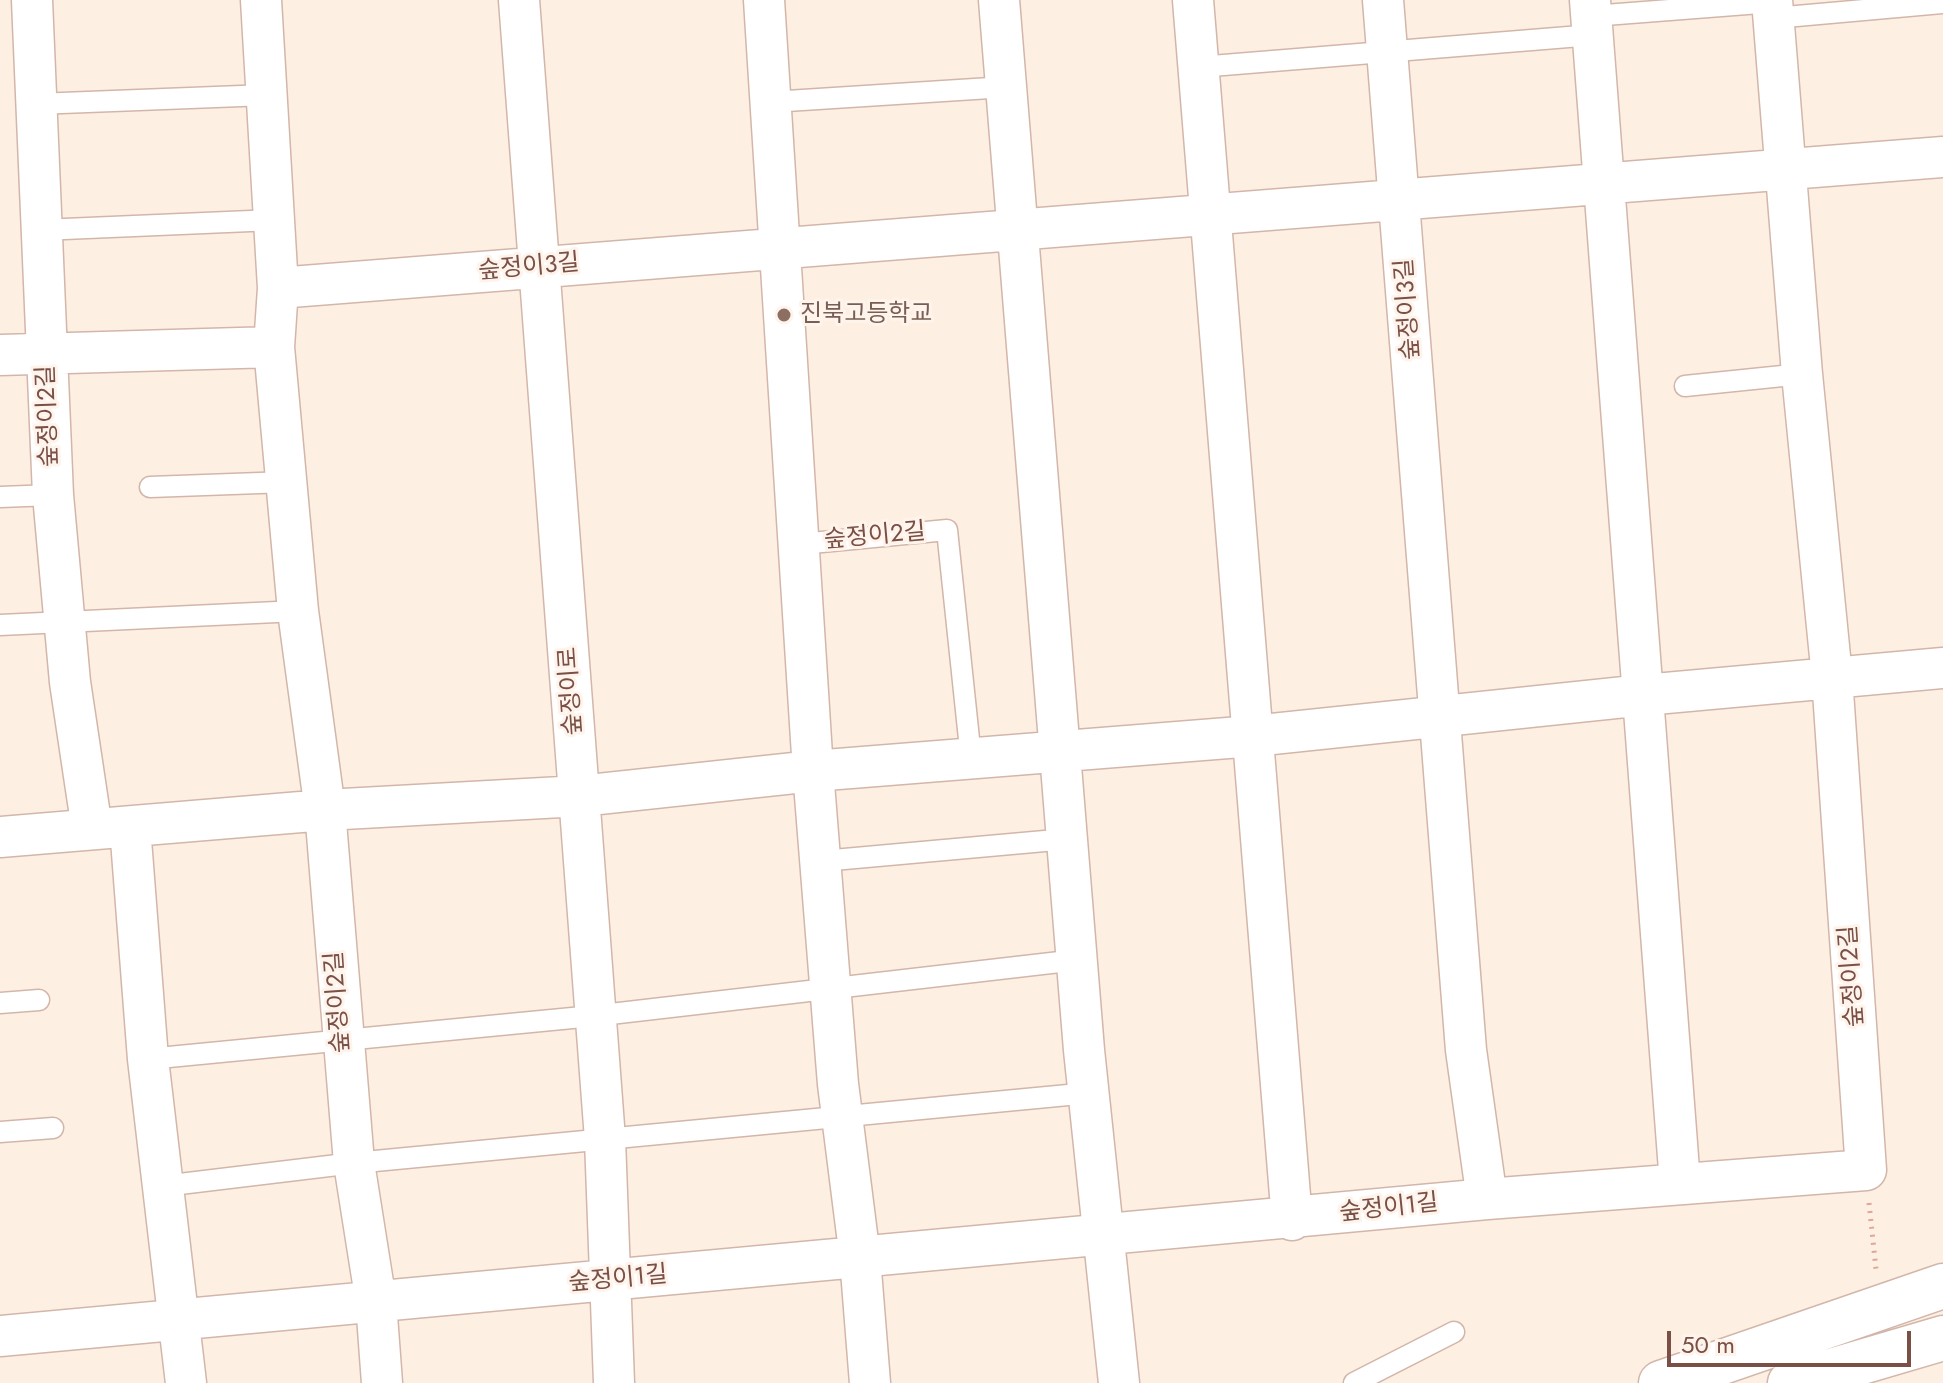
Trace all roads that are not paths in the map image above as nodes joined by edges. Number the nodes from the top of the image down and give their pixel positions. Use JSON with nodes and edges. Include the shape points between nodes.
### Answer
{"nodes":[{"id":1,"x":32,"y":0,"type":"edge"},
{"id":2,"x":261,"y":0,"type":"edge"},
{"id":3,"x":519,"y":0,"type":"edge"},
{"id":4,"x":1193,"y":0,"type":"edge"},
{"id":5,"x":1383,"y":0,"type":"edge"},
{"id":6,"x":1943,"y":3,"type":"edge"},
{"id":7,"x":1000,"y":6,"type":"edge"},
{"id":8,"x":1773,"y":7,"type":"edge"},
{"id":9,"x":765,"y":16,"type":"edge"},
{"id":10,"x":1592,"y":17,"type":"edge"},
{"id":11,"x":1388,"y":52,"type":"junction"},
{"id":12,"x":1199,"y":67,"type":"junction"},
{"id":13,"x":1006,"y":87,"type":"junction"},
{"id":14,"x":267,"y":95,"type":"junction"},
{"id":15,"x":771,"y":102,"type":"junction"},
{"id":16,"x":36,"y":104,"type":"junction"},
{"id":17,"x":1943,"y":157,"type":"edge"},
{"id":18,"x":1786,"y":170,"type":"junction"},
{"id":19,"x":1604,"y":184,"type":"junction"},
{"id":20,"x":1400,"y":200,"type":"junction"},
{"id":21,"x":1211,"y":215,"type":"junction"},
{"id":22,"x":274,"y":220,"type":"junction"},
{"id":23,"x":41,"y":230,"type":"junction"},
{"id":24,"x":1018,"y":230,"type":"junction"},
{"id":25,"x":781,"y":248,"type":"junction"},
{"id":26,"x":539,"y":267,"type":"junction"},
{"id":27,"x":278,"y":288,"type":"junction"},
{"id":28,"x":274,"y":347,"type":"junction"},
{"id":29,"x":47,"y":354,"type":"junction"},
{"id":30,"x":0,"y":355,"type":"edge"},
{"id":31,"x":1802,"y":374,"type":"junction"},
{"id":32,"x":1685,"y":386,"type":"dead end"},
{"id":33,"x":287,"y":482,"type":"junction"},
{"id":34,"x":150,"y":487,"type":"dead end"},
{"id":35,"x":53,"y":495,"type":"junction"},
{"id":36,"x":0,"y":497,"type":"edge"},
{"id":37,"x":801,"y":544,"type":"junction"},
{"id":38,"x":298,"y":611,"type":"junction"},
{"id":39,"x":66,"y":622,"type":"junction"},
{"id":40,"x":0,"y":625,"type":"edge"},
{"id":41,"x":1943,"y":668,"type":"edge"},
{"id":42,"x":1832,"y":677,"type":"junction"},
{"id":43,"x":1644,"y":695,"type":"junction"},
{"id":44,"x":1440,"y":717,"type":"junction"},
{"id":45,"x":1253,"y":736,"type":"junction"},
{"id":46,"x":1058,"y":751,"type":"junction"},
{"id":47,"x":971,"y":758,"type":"junction"},
{"id":48,"x":813,"y":771,"type":"junction"},
{"id":49,"x":580,"y":796,"type":"junction"},
{"id":50,"x":325,"y":810,"type":"junction"},
{"id":51,"x":111,"y":828,"type":"junction"},
{"id":52,"x":0,"y":837,"type":"edge"},
{"id":53,"x":1067,"y":839,"type":"junction"},
{"id":54,"x":822,"y":861,"type":"junction"},
{"id":55,"x":1077,"y":960,"type":"junction"},
{"id":56,"x":831,"y":990,"type":"junction"},
{"id":57,"x":39,"y":1000,"type":"dead end"},
{"id":58,"x":0,"y":1003,"type":"edge"},
{"id":59,"x":593,"y":1016,"type":"junction"},
{"id":60,"x":342,"y":1040,"type":"junction"},
{"id":61,"x":148,"y":1059,"type":"junction"},
{"id":62,"x":1089,"y":1093,"type":"junction"},
{"id":63,"x":840,"y":1100,"type":"junction"},
{"id":64,"x":53,"y":1128,"type":"dead end"},
{"id":65,"x":0,"y":1132,"type":"edge"},
{"id":66,"x":605,"y":1139,"type":"junction"},
{"id":67,"x":354,"y":1163,"type":"junction"},
{"id":68,"x":1866,"y":1170,"type":"joint"},
{"id":69,"x":1680,"y":1183,"type":"junction"},
{"id":70,"x":163,"y":1186,"type":"junction"},
{"id":71,"x":1487,"y":1199,"type":"junction"},
{"id":72,"x":1292,"y":1220,"type":"junction"},
{"id":73,"x":1105,"y":1235,"type":"junction"},
{"id":74,"x":860,"y":1258,"type":"junction"},
{"id":75,"x":611,"y":1280,"type":"junction"},
{"id":76,"x":1943,"y":1286,"type":"edge"},
{"id":77,"x":376,"y":1302,"type":"junction"},
{"id":78,"x":181,"y":1318,"type":"junction"},
{"id":79,"x":1454,"y":1332,"type":"dead end"},
{"id":80,"x":0,"y":1336,"type":"edge"},
{"id":81,"x":1792,"y":1337,"type":"junction"},
{"id":82,"x":1943,"y":1338,"type":"edge"},
{"id":83,"x":1802,"y":1381,"type":"edge"},
{"id":84,"x":186,"y":1383,"type":"edge"},
{"id":85,"x":382,"y":1383,"type":"edge"},
{"id":86,"x":614,"y":1383,"type":"edge"},
{"id":87,"x":870,"y":1383,"type":"edge"},
{"id":88,"x":1119,"y":1383,"type":"edge"},
{"id":89,"x":1354,"y":1383,"type":"edge"},
{"id":90,"x":1661,"y":1383,"type":"edge"}],
"edges":[{"from":1,"to":16,"type":"street","name":"숲정이2길"},
{"from":2,"to":14,"type":"street","name":"숲정이2길"},
{"from":3,"to":26,"type":"street","name":"숲정이로"},
{"from":4,"to":12,"type":"street"},
{"from":5,"to":11,"type":"street","name":"숲정이3길"},
{"from":6,"to":8,"type":"lane"},
{"from":7,"to":13,"type":"street"},
{"from":8,"to":10,"type":"lane"},
{"from":8,"to":18,"type":"street"},
{"from":9,"to":15,"type":"street"},
{"from":10,"to":11,"type":"lane"},
{"from":10,"to":19,"type":"street"},
{"from":11,"to":12,"type":"lane"},
{"from":11,"to":20,"type":"street","name":"숲정이3길"},
{"from":12,"to":21,"type":"street"},
{"from":13,"to":15,"type":"lane"},
{"from":13,"to":24,"type":"street"},
{"from":14,"to":16,"type":"lane"},
{"from":14,"to":22,"type":"street","name":"숲정이2길"},
{"from":15,"to":25,"type":"street"},
{"from":16,"to":23,"type":"street","name":"숲정이2길"},
{"from":17,"to":18,"type":"street","name":"숲정이3길"},
{"from":18,"to":19,"type":"street","name":"숲정이3길"},
{"from":18,"to":31,"type":"street"},
{"from":19,"to":20,"type":"street","name":"숲정이3길"},
{"from":19,"to":43,"type":"street"},
{"from":20,"to":21,"type":"street","name":"숲정이3길"},
{"from":20,"to":44,"type":"street","name":"숲정이3길"},
{"from":21,"to":24,"type":"street","name":"숲정이3길"},
{"from":21,"to":45,"type":"street"},
{"from":22,"to":23,"type":"lane"},
{"from":22,"to":27,"type":"street","name":"숲정이2길"},
{"from":23,"to":29,"type":"street","name":"숲정이2길"},
{"from":24,"to":25,"type":"street","name":"숲정이3길"},
{"from":24,"to":46,"type":"street"},
{"from":25,"to":26,"type":"street","name":"숲정이3길"},
{"from":25,"to":37,"type":"street"},
{"from":26,"to":27,"type":"street","name":"숲정이3길"},
{"from":26,"to":49,"type":"street","name":"숲정이로"},
{"from":27,"to":28,"type":"street","name":"숲정이2길"},
{"from":28,"to":29,"type":"street"},
{"from":28,"to":33,"type":"street","name":"숲정이2길"},
{"from":29,"to":30,"type":"street"},
{"from":29,"to":35,"type":"street","name":"숲정이2길"},
{"from":31,"to":32,"type":"lane"},
{"from":31,"to":42,"type":"street","name":"숲정이2길"},
{"from":33,"to":34,"type":"lane"},
{"from":33,"to":38,"type":"street","name":"숲정이2길"},
{"from":35,"to":36,"type":"lane"},
{"from":35,"to":39,"type":"street","name":"숲정이2길"},
{"from":37,"to":47,"type":"lane","name":"숲정이2길","via":[[947,530]]},
{"from":37,"to":48,"type":"street","name":"숲정이2길"},
{"from":38,"to":39,"type":"lane"},
{"from":38,"to":50,"type":"street","name":"숲정이2길"},
{"from":39,"to":40,"type":"lane"},
{"from":39,"to":51,"type":"street","name":"숲정이2길","via":[[70,682]]},
{"from":41,"to":42,"type":"street"},
{"from":42,"to":43,"type":"street"},
{"from":42,"to":68,"type":"street","name":"숲정이2길"},
{"from":43,"to":44,"type":"street"},
{"from":43,"to":69,"type":"street"},
{"from":44,"to":45,"type":"street"},
{"from":44,"to":71,"type":"street","via":[[1466,1050]]},
{"from":45,"to":46,"type":"street"},
{"from":45,"to":72,"type":"street"},
{"from":46,"to":47,"type":"street"},
{"from":46,"to":53,"type":"street"},
{"from":47,"to":48,"type":"street"},
{"from":48,"to":49,"type":"street"},
{"from":48,"to":54,"type":"street","name":"숲정이2길"},
{"from":49,"to":50,"type":"street"},
{"from":49,"to":59,"type":"street","name":"숲정이로"},
{"from":50,"to":51,"type":"street"},
{"from":50,"to":60,"type":"street","name":"숲정이2길"},
{"from":51,"to":52,"type":"street"},
{"from":51,"to":61,"type":"street","name":"숲정이2길"},
{"from":53,"to":54,"type":"lane"},
{"from":53,"to":55,"type":"street"},
{"from":54,"to":56,"type":"street","name":"숲정이2길"},
{"from":55,"to":56,"type":"lane"},
{"from":55,"to":62,"type":"street"},
{"from":56,"to":59,"type":"lane"},
{"from":56,"to":63,"type":"street","name":"숲정이2길"},
{"from":57,"to":58,"type":"lane"},
{"from":59,"to":60,"type":"lane"},
{"from":59,"to":66,"type":"street","name":"숲정이로"},
{"from":60,"to":61,"type":"lane"},
{"from":60,"to":67,"type":"street","name":"숲정이2길"},
{"from":61,"to":70,"type":"street"},
{"from":62,"to":63,"type":"lane"},
{"from":62,"to":73,"type":"street"},
{"from":63,"to":66,"type":"lane"},
{"from":63,"to":74,"type":"street"},
{"from":64,"to":65,"type":"lane"},
{"from":66,"to":67,"type":"lane"},
{"from":66,"to":75,"type":"street","name":"숲정이로"},
{"from":67,"to":70,"type":"lane"},
{"from":67,"to":77,"type":"street"},
{"from":68,"to":69,"type":"street","name":"숲정이1길"},
{"from":69,"to":71,"type":"street","name":"숲정이1길"},
{"from":70,"to":78,"type":"street"},
{"from":71,"to":72,"type":"street","name":"숲정이1길"},
{"from":72,"to":73,"type":"street","name":"숲정이1길"},
{"from":73,"to":74,"type":"street","name":"숲정이1길"},
{"from":73,"to":88,"type":"street"},
{"from":74,"to":75,"type":"street","name":"숲정이1길"},
{"from":74,"to":87,"type":"street"},
{"from":75,"to":77,"type":"street","name":"숲정이1길"},
{"from":75,"to":86,"type":"street","name":"숲정이로"},
{"from":76,"to":81,"type":"street"},
{"from":77,"to":78,"type":"street","name":"숲정이1길"},
{"from":77,"to":85,"type":"street"},
{"from":78,"to":80,"type":"street","name":"숲정이1길"},
{"from":78,"to":84,"type":"street"},
{"from":79,"to":89,"type":"lane"},
{"from":81,"to":83,"type":"street"},
{"from":81,"to":90,"type":"street"},
{"from":82,"to":83,"type":"street"}]}
